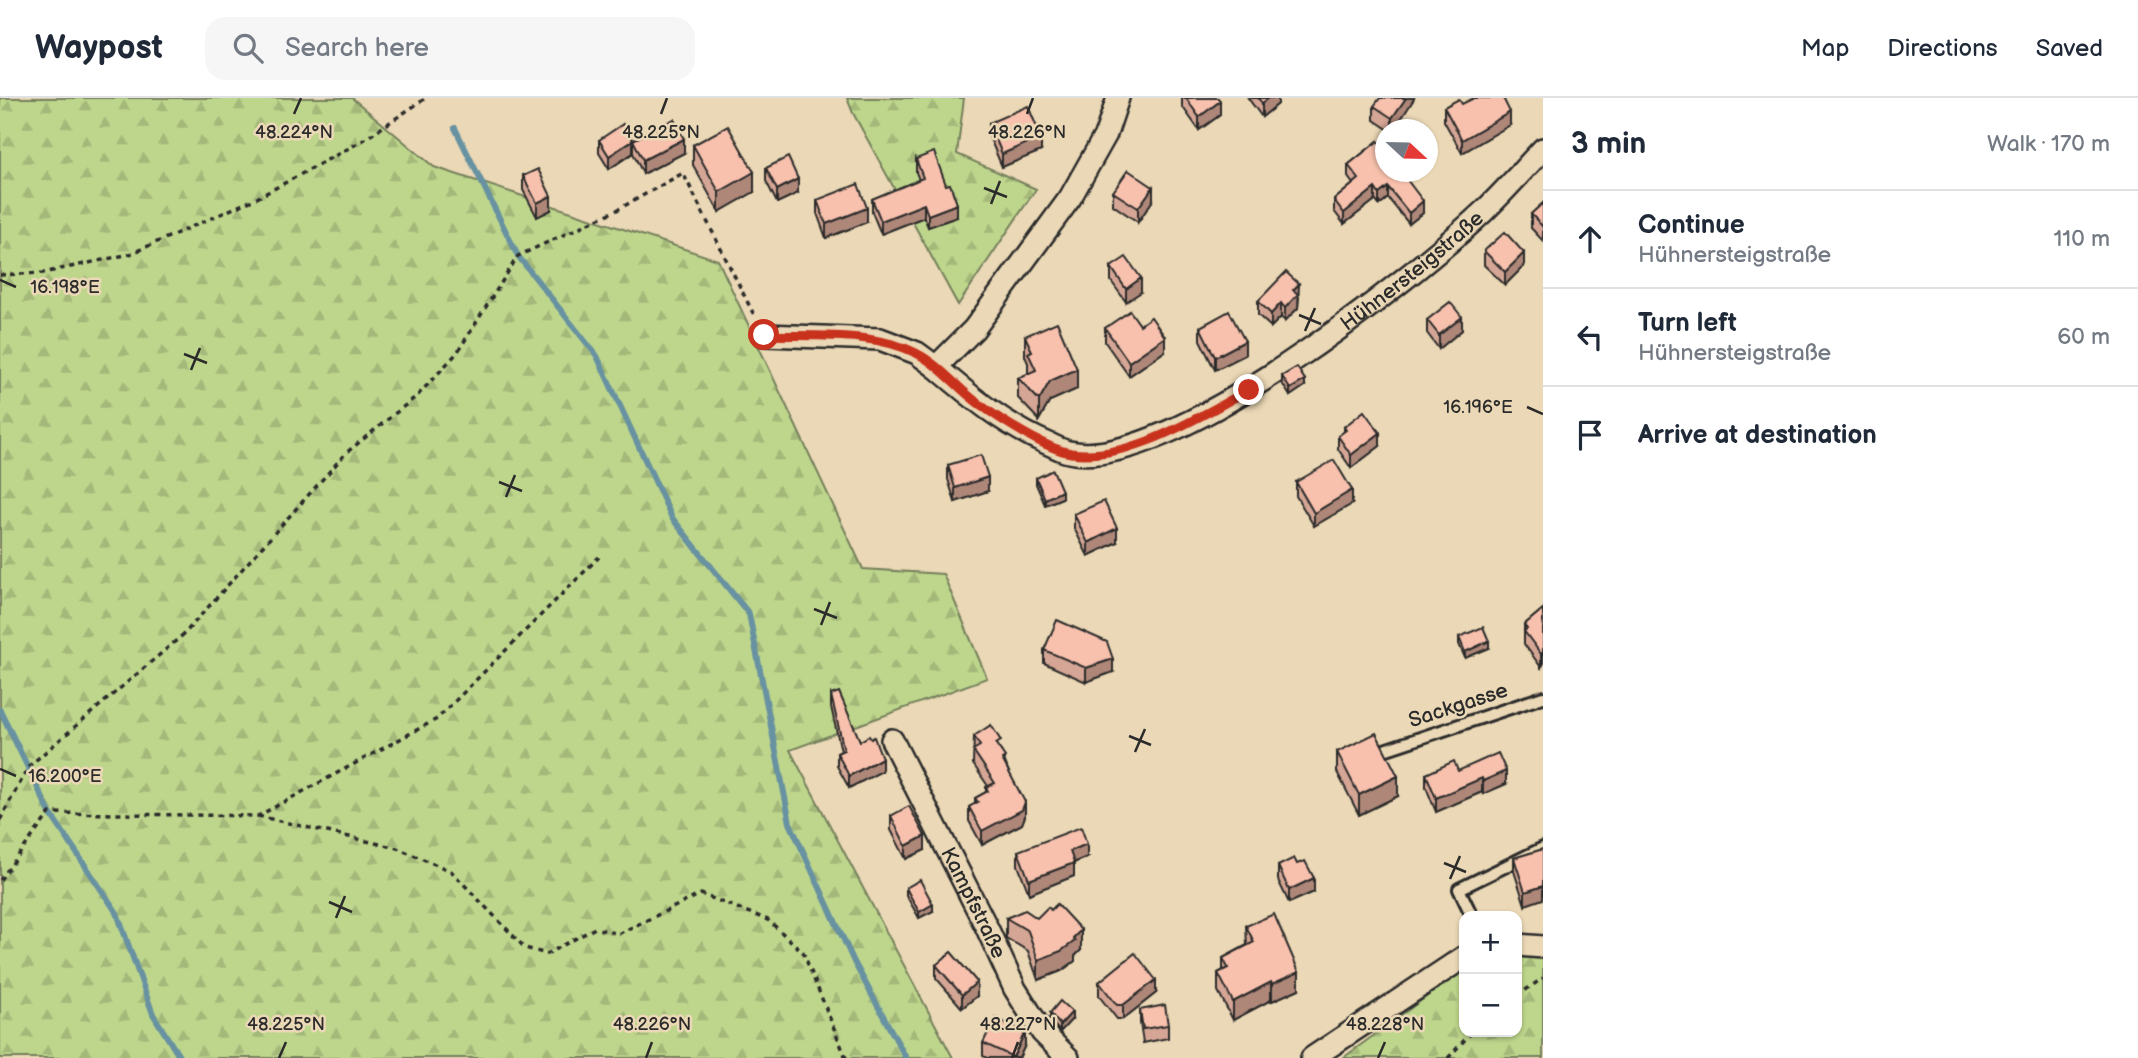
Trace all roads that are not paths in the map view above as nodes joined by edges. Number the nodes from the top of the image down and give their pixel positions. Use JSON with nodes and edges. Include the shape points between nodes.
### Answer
{"nodes":[{"id":1,"x":1118,"y":98,"type":"edge"},
{"id":2,"x":1543,"y":149,"type":"edge"},
{"id":3,"x":764,"y":335,"type":"road end"},
{"id":4,"x":936,"y":367,"type":"junction"},
{"id":5,"x":1543,"y":697,"type":"edge"},
{"id":6,"x":892,"y":740,"type":"dead end"},
{"id":7,"x":1384,"y":750,"type":"edge"},
{"id":8,"x":1543,"y":848,"type":"edge"},
{"id":9,"x":1470,"y":911,"type":"edge"},
{"id":10,"x":1522,"y":945,"type":"edge"},
{"id":11,"x":1543,"y":947,"type":"edge"},
{"id":12,"x":1459,"y":960,"type":"edge"},
{"id":13,"x":1068,"y":1058,"type":"edge"},
{"id":14,"x":1312,"y":1058,"type":"edge"}],
"edges":[{"from":1,"to":4,"type":"street","via":[[1106,134],[1070,198],[974,329]]},
{"from":2,"to":4,"type":"street","name":"Hühnersteigstraße","via":[[1437,252],[1308,351],[1249,390],[1166,434],[1108,453],[1070,453],[1024,434]]},
{"from":3,"to":4,"type":"street","name":"Hühnersteigstraße","via":[[880,340],[917,353]]},
{"from":5,"to":7,"type":"lane","name":"Sackgasse"},
{"from":6,"to":13,"type":"street","name":"Kampfstraße","via":[[1015,989],[1042,1032]]},
{"from":8,"to":9,"type":"lane","via":[[1459,889]]},
{"from":10,"to":11,"type":"street"},
{"from":12,"to":14,"type":"street"}]}
